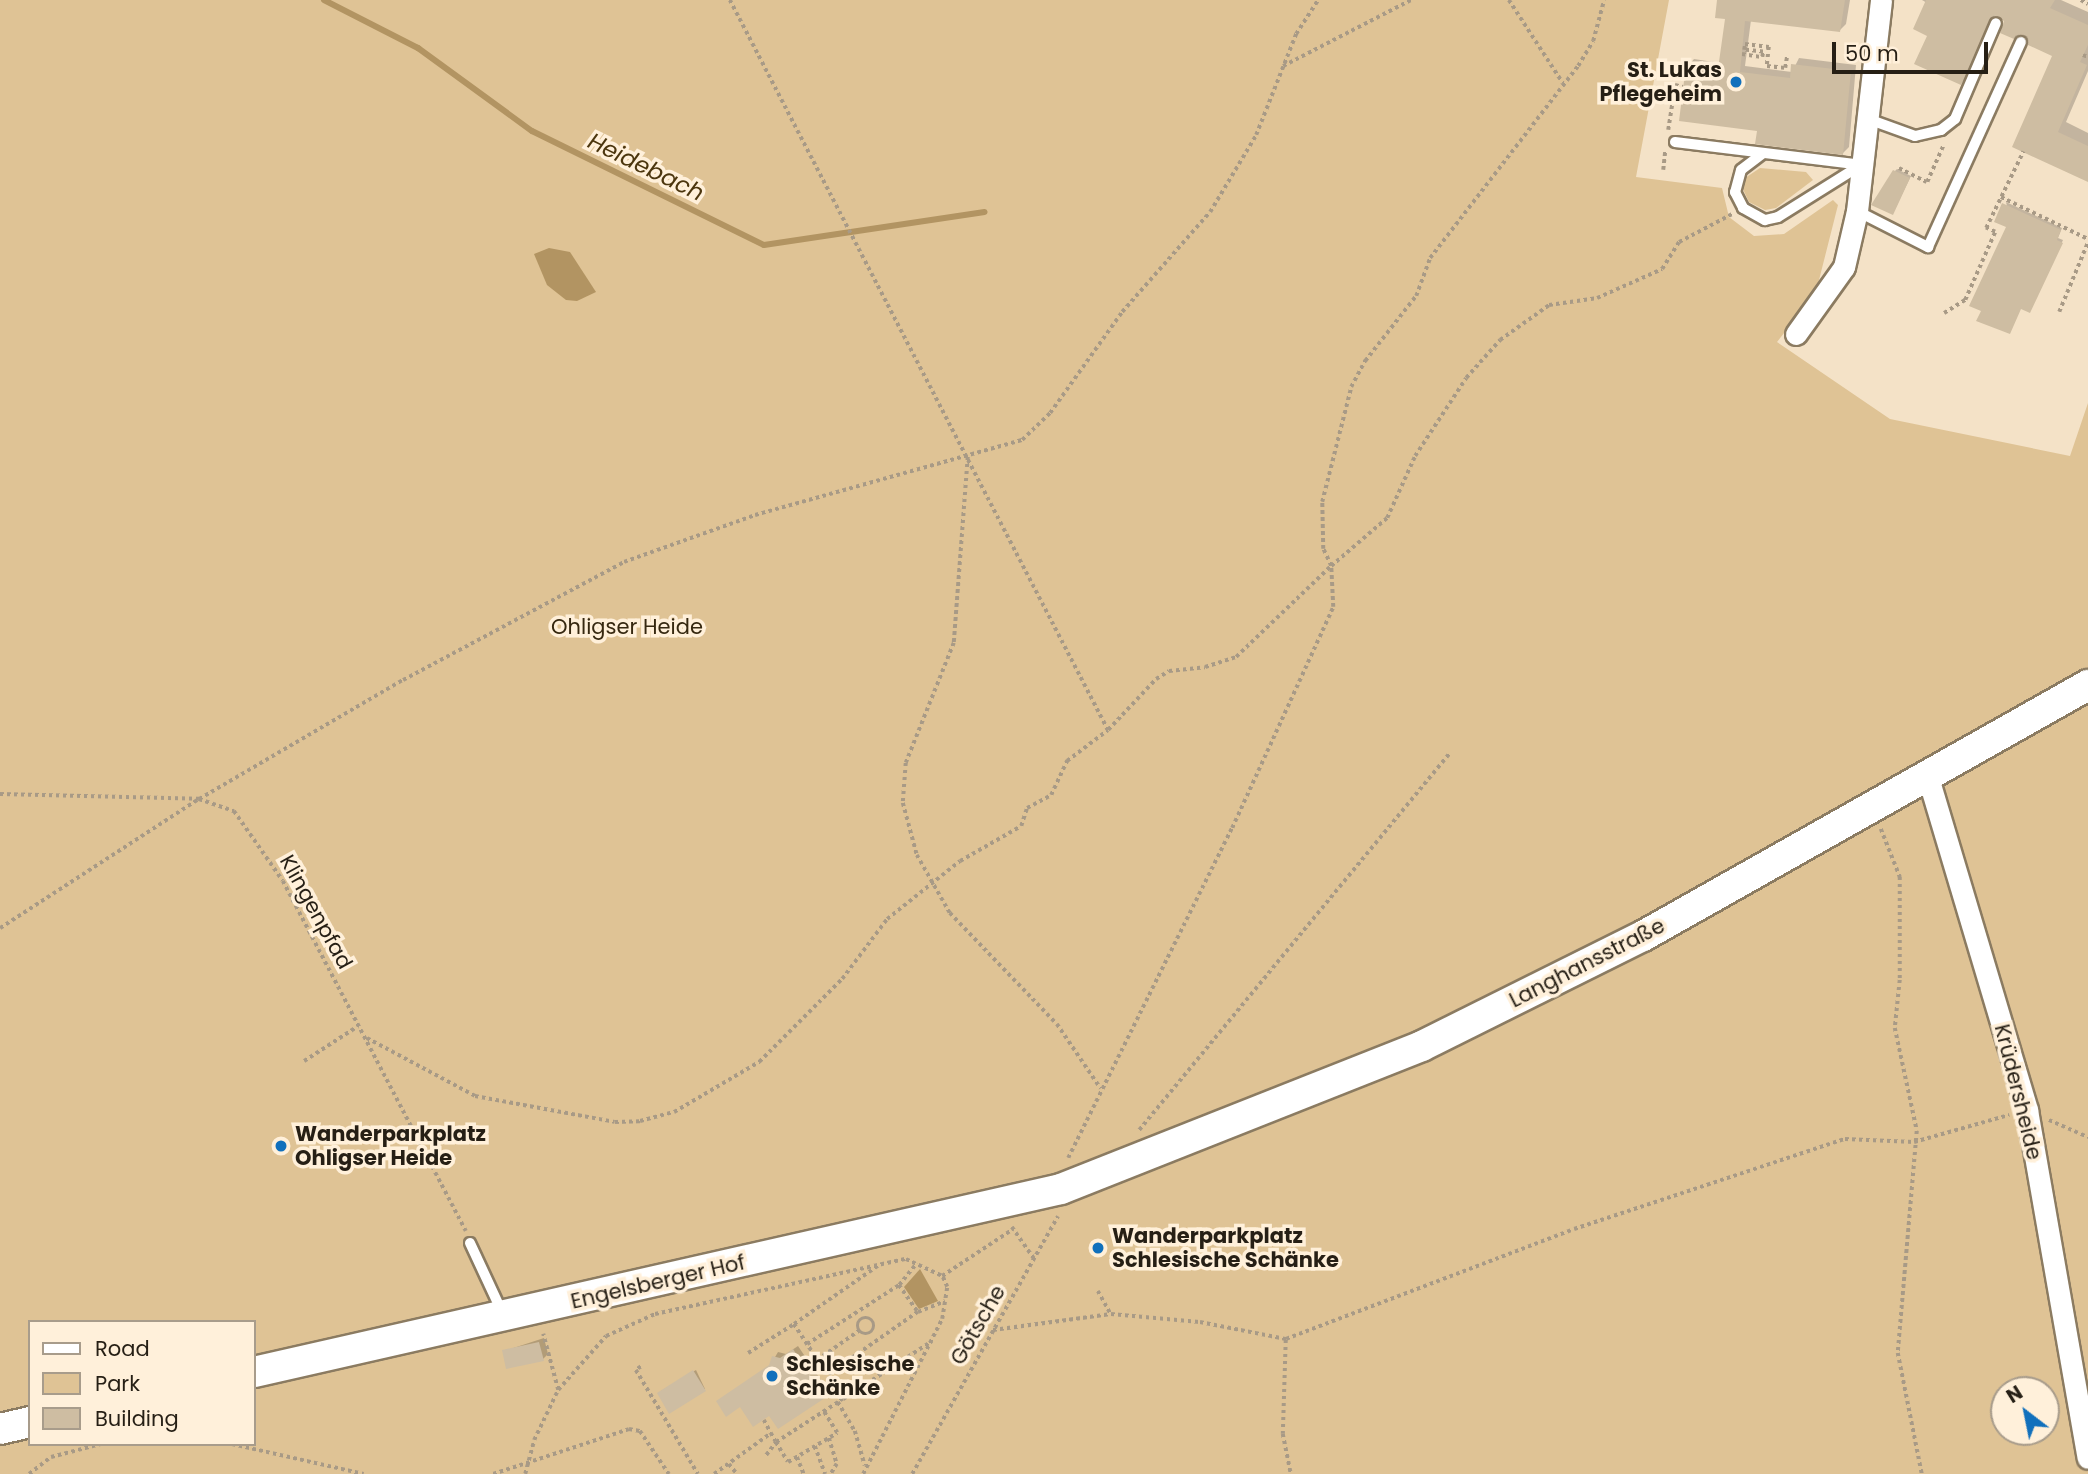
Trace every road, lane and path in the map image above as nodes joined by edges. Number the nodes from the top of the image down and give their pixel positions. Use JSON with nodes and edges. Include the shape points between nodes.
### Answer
{"nodes":[{"id":1,"x":730,"y":0,"type":"edge"},
{"id":2,"x":1318,"y":0,"type":"edge"},
{"id":3,"x":1411,"y":0,"type":"edge"},
{"id":4,"x":1509,"y":0,"type":"edge"},
{"id":5,"x":1604,"y":0,"type":"edge"},
{"id":6,"x":1881,"y":0,"type":"edge"},
{"id":7,"x":2081,"y":0,"type":"edge"},
{"id":8,"x":2087,"y":2,"type":"edge"},
{"id":9,"x":1996,"y":23,"type":"dead end"},
{"id":10,"x":2021,"y":42,"type":"dead end"},
{"id":11,"x":1742,"y":54,"type":"dead end"},
{"id":12,"x":1787,"y":55,"type":"dead end"},
{"id":13,"x":1283,"y":66,"type":"junction"},
{"id":14,"x":1563,"y":83,"type":"junction"},
{"id":15,"x":1683,"y":87,"type":"dead end"},
{"id":16,"x":1868,"y":119,"type":"junction"},
{"id":17,"x":1955,"y":119,"type":"junction"},
{"id":18,"x":1671,"y":142,"type":"joint"},
{"id":19,"x":2023,"y":152,"type":"dead end"},
{"id":20,"x":1762,"y":154,"type":"junction"},
{"id":21,"x":1861,"y":165,"type":"junction"},
{"id":22,"x":1899,"y":168,"type":"dead end"},
{"id":23,"x":2001,"y":197,"type":"junction"},
{"id":24,"x":1743,"y":208,"type":"junction"},
{"id":25,"x":1857,"y":211,"type":"junction"},
{"id":26,"x":2088,"y":240,"type":"edge"},
{"id":27,"x":2059,"y":312,"type":"dead end"},
{"id":28,"x":1944,"y":313,"type":"dead end"},
{"id":29,"x":1796,"y":334,"type":"dead end"},
{"id":30,"x":968,"y":455,"type":"junction"},
{"id":31,"x":1331,"y":566,"type":"junction"},
{"id":32,"x":2088,"y":685,"type":"edge"},
{"id":33,"x":1108,"y":730,"type":"junction"},
{"id":34,"x":1449,"y":754,"type":"dead end"},
{"id":35,"x":1927,"y":774,"type":"junction"},
{"id":36,"x":0,"y":794,"type":"edge"},
{"id":37,"x":199,"y":799,"type":"junction"},
{"id":38,"x":1868,"y":806,"type":"junction"},
{"id":39,"x":932,"y":884,"type":"junction"},
{"id":40,"x":0,"y":928,"type":"edge"},
{"id":41,"x":359,"y":1026,"type":"junction"},
{"id":42,"x":367,"y":1038,"type":"junction"},
{"id":43,"x":304,"y":1061,"type":"dead end"},
{"id":44,"x":1101,"y":1090,"type":"junction"},
{"id":45,"x":2027,"y":1110,"type":"junction"},
{"id":46,"x":2088,"y":1137,"type":"edge"},
{"id":47,"x":1130,"y":1141,"type":"dead end"},
{"id":48,"x":1914,"y":1142,"type":"junction"},
{"id":49,"x":1061,"y":1189,"type":"junction"},
{"id":50,"x":470,"y":1243,"type":"joint"},
{"id":51,"x":1035,"y":1260,"type":"junction"},
{"id":52,"x":918,"y":1262,"type":"junction"},
{"id":53,"x":882,"y":1263,"type":"junction"},
{"id":54,"x":942,"y":1276,"type":"junction"},
{"id":55,"x":899,"y":1285,"type":"junction"},
{"id":56,"x":1098,"y":1291,"type":"dead end"},
{"id":57,"x":945,"y":1301,"type":"junction"},
{"id":58,"x":918,"y":1312,"type":"junction"},
{"id":59,"x":1111,"y":1314,"type":"junction"},
{"id":60,"x":504,"y":1316,"type":"junction"},
{"id":61,"x":794,"y":1324,"type":"junction"},
{"id":62,"x":860,"y":1330,"type":"junction"},
{"id":63,"x":993,"y":1330,"type":"junction"},
{"id":64,"x":533,"y":1336,"type":"dead end"},
{"id":65,"x":1286,"y":1339,"type":"junction"},
{"id":66,"x":932,"y":1341,"type":"junction"},
{"id":67,"x":807,"y":1344,"type":"junction"},
{"id":68,"x":748,"y":1353,"type":"dead end"},
{"id":69,"x":817,"y":1360,"type":"junction"},
{"id":70,"x":641,"y":1367,"type":"dead end"},
{"id":71,"x":256,"y":1372,"type":"edge"},
{"id":72,"x":828,"y":1375,"type":"junction"},
{"id":73,"x":834,"y":1384,"type":"junction"},
{"id":74,"x":827,"y":1388,"type":"dead end"},
{"id":75,"x":558,"y":1390,"type":"junction"},
{"id":76,"x":843,"y":1399,"type":"junction"},
{"id":77,"x":838,"y":1402,"type":"junction"},
{"id":78,"x":824,"y":1412,"type":"junction"},
{"id":79,"x":764,"y":1420,"type":"dead end"},
{"id":80,"x":28,"y":1422,"type":"edge"},
{"id":81,"x":0,"y":1429,"type":"edge"},
{"id":82,"x":771,"y":1433,"type":"junction"},
{"id":83,"x":829,"y":1438,"type":"junction"},
{"id":84,"x":776,"y":1442,"type":"junction"},
{"id":85,"x":93,"y":1446,"type":"edge"},
{"id":86,"x":241,"y":1446,"type":"edge"},
{"id":87,"x":815,"y":1446,"type":"junction"},
{"id":88,"x":766,"y":1455,"type":"dead end"},
{"id":89,"x":797,"y":1457,"type":"junction"},
{"id":90,"x":2088,"y":1458,"type":"edge"},
{"id":91,"x":722,"y":1461,"type":"dead end"},
{"id":92,"x":526,"y":1465,"type":"junction"},
{"id":93,"x":727,"y":1465,"type":"junction"},
{"id":94,"x":865,"y":1468,"type":"junction"},
{"id":95,"x":29,"y":1474,"type":"edge"},
{"id":96,"x":364,"y":1474,"type":"edge"},
{"id":97,"x":493,"y":1474,"type":"edge"},
{"id":98,"x":525,"y":1474,"type":"edge"},
{"id":99,"x":669,"y":1474,"type":"edge"},
{"id":100,"x":698,"y":1474,"type":"edge"},
{"id":101,"x":713,"y":1474,"type":"edge"},
{"id":102,"x":737,"y":1474,"type":"edge"},
{"id":103,"x":804,"y":1474,"type":"edge"},
{"id":104,"x":825,"y":1474,"type":"edge"},
{"id":105,"x":831,"y":1474,"type":"edge"},
{"id":106,"x":863,"y":1474,"type":"edge"},
{"id":107,"x":912,"y":1474,"type":"edge"},
{"id":108,"x":1291,"y":1474,"type":"edge"},
{"id":109,"x":1922,"y":1474,"type":"edge"}],
"edges":[{"from":1,"to":30,"type":"path"},
{"from":2,"to":13,"type":"path","via":[[1296,34]]},
{"from":3,"to":13,"type":"path"},
{"from":4,"to":14,"type":"path"},
{"from":5,"to":14,"type":"path","name":"Götsche","via":[[1593,41]]},
{"from":6,"to":16,"type":"street"},
{"from":7,"to":8,"type":"path"},
{"from":9,"to":17,"type":"lane"},
{"from":10,"to":25,"type":"lane","via":[[1928,247]]},
{"from":11,"to":12,"type":"path","via":[[1762,57],[1763,52],[1744,50],[1745,44],[1769,47],[1767,66],[1785,68]]},
{"from":13,"to":30,"type":"path","via":[[1256,135],[1210,212],[1122,312],[1050,413],[1023,440]]},
{"from":14,"to":31,"type":"path","name":"Götsche","via":[[1430,258],[1416,296],[1365,361],[1351,387],[1322,502],[1323,549]]},
{"from":15,"to":18,"type":"path","via":[[1675,85]]},
{"from":16,"to":17,"type":"lane","via":[[1915,136],[1941,130]]},
{"from":16,"to":21,"type":"street"},
{"from":17,"to":22,"type":"path","via":[[1927,182]]},
{"from":18,"to":20,"type":"lane"},
{"from":19,"to":23,"type":"path"},
{"from":20,"to":21,"type":"lane"},
{"from":20,"to":24,"type":"lane","via":[[1749,161],[1737,179],[1735,192]]},
{"from":21,"to":24,"type":"lane","via":[[1778,217],[1756,219]]},
{"from":21,"to":25,"type":"street"},
{"from":23,"to":26,"type":"path"},
{"from":23,"to":28,"type":"path","via":[[1986,228],[1995,232],[1965,300]]},
{"from":24,"to":31,"type":"path","via":[[1679,242],[1662,269],[1597,298],[1549,305],[1500,340],[1466,378],[1415,456],[1387,518]]},
{"from":25,"to":29,"type":"street","via":[[1844,267]]},
{"from":26,"to":27,"type":"path"},
{"from":30,"to":33,"type":"path"},
{"from":30,"to":37,"type":"path","via":[[755,515],[624,562],[403,680]]},
{"from":30,"to":39,"type":"path","via":[[954,643],[902,784],[917,855]]},
{"from":31,"to":33,"type":"path","via":[[1236,657],[1169,671]]},
{"from":31,"to":44,"type":"path","name":"Götsche","via":[[1333,607],[1232,828]]},
{"from":32,"to":35,"type":"street","name":"Langhansstraße"},
{"from":33,"to":39,"type":"path","via":[[1067,761],[1051,795],[1027,808],[1021,827],[960,861]]},
{"from":34,"to":47,"type":"path"},
{"from":35,"to":38,"type":"street","name":"Langhansstraße"},
{"from":35,"to":45,"type":"street","name":"Krüdersheide"},
{"from":36,"to":37,"type":"path","name":"Klingenpfad"},
{"from":37,"to":40,"type":"path"},
{"from":37,"to":41,"type":"path","name":"Klingenpfad","via":[[234,811],[256,837]]},
{"from":38,"to":48,"type":"path","via":[[1890,844],[1900,877],[1895,1028],[1917,1131]]},
{"from":38,"to":49,"type":"street","name":"Langhansstraße","via":[[1643,936],[1422,1046]]},
{"from":39,"to":42,"type":"path","via":[[887,919],[851,969],[759,1062],[698,1100],[640,1121],[615,1122],[475,1096]]},
{"from":39,"to":44,"type":"path","via":[[950,913],[1057,1024]]},
{"from":41,"to":42,"type":"path","name":"Klingenpfad"},
{"from":41,"to":43,"type":"path"},
{"from":42,"to":50,"type":"path","name":"Klingenpfad"},
{"from":44,"to":49,"type":"path","name":"Götsche","via":[[1060,1175]]},
{"from":45,"to":46,"type":"path"},
{"from":45,"to":48,"type":"path"},
{"from":45,"to":90,"type":"street","name":"Krüdersheide"},
{"from":48,"to":65,"type":"path","via":[[1845,1139],[1574,1230]]},
{"from":48,"to":109,"type":"path","via":[[1898,1353]]},
{"from":49,"to":51,"type":"path","name":"Götsche","via":[[1062,1209]]},
{"from":49,"to":60,"type":"street","name":"Engelsberger Hof"},
{"from":50,"to":60,"type":"lane"},
{"from":51,"to":54,"type":"path","via":[[1013,1229]]},
{"from":51,"to":63,"type":"path","name":"Götsche"},
{"from":52,"to":53,"type":"path"},
{"from":52,"to":54,"type":"path"},
{"from":52,"to":55,"type":"path"},
{"from":53,"to":61,"type":"path"},
{"from":53,"to":75,"type":"path","via":[[627,1324],[606,1336]]},
{"from":54,"to":57,"type":"path","via":[[947,1287]]},
{"from":55,"to":58,"type":"path"},
{"from":55,"to":67,"type":"path"},
{"from":56,"to":59,"type":"path"},
{"from":57,"to":58,"type":"path"},
{"from":57,"to":66,"type":"path"},
{"from":58,"to":72,"type":"path"},
{"from":59,"to":63,"type":"path"},
{"from":59,"to":65,"type":"path","via":[[1200,1322]]},
{"from":60,"to":71,"type":"street","name":"Engelsberger Hof"},
{"from":61,"to":67,"type":"path"},
{"from":61,"to":68,"type":"path"},
{"from":62,"to":62,"type":"path","via":[[863,1319],[872,1321],[870,1332]]},
{"from":62,"to":69,"type":"path"},
{"from":63,"to":107,"type":"path","name":"Götsche"},
{"from":64,"to":75,"type":"path","via":[[546,1333]]},
{"from":65,"to":108,"type":"path","via":[[1283,1434]]},
{"from":66,"to":76,"type":"path"},
{"from":66,"to":94,"type":"path"},
{"from":67,"to":69,"type":"path"},
{"from":69,"to":72,"type":"path"},
{"from":70,"to":100,"type":"path","via":[[636,1370]]},
{"from":72,"to":73,"type":"path"},
{"from":73,"to":74,"type":"path"},
{"from":73,"to":76,"type":"path"},
{"from":75,"to":92,"type":"path"},
{"from":76,"to":77,"type":"path"},
{"from":77,"to":78,"type":"path"},
{"from":77,"to":94,"type":"path","via":[[855,1431]]},
{"from":78,"to":83,"type":"path","via":[[837,1433]]},
{"from":78,"to":84,"type":"path"},
{"from":79,"to":82,"type":"path"},
{"from":80,"to":81,"type":"street"},
{"from":82,"to":84,"type":"path"},
{"from":82,"to":93,"type":"path"},
{"from":83,"to":87,"type":"path"},
{"from":83,"to":105,"type":"path","via":[[837,1464]]},
{"from":84,"to":88,"type":"path"},
{"from":84,"to":89,"type":"path","via":[[788,1462]]},
{"from":85,"to":95,"type":"path","via":[[51,1457]]},
{"from":86,"to":96,"type":"path"},
{"from":87,"to":89,"type":"path"},
{"from":87,"to":104,"type":"path"},
{"from":89,"to":103,"type":"path"},
{"from":91,"to":93,"type":"path"},
{"from":92,"to":97,"type":"path"},
{"from":92,"to":98,"type":"path"},
{"from":92,"to":99,"type":"path","via":[[618,1431],[637,1429]]},
{"from":93,"to":101,"type":"path"},
{"from":93,"to":102,"type":"path"},
{"from":94,"to":106,"type":"path"}]}
